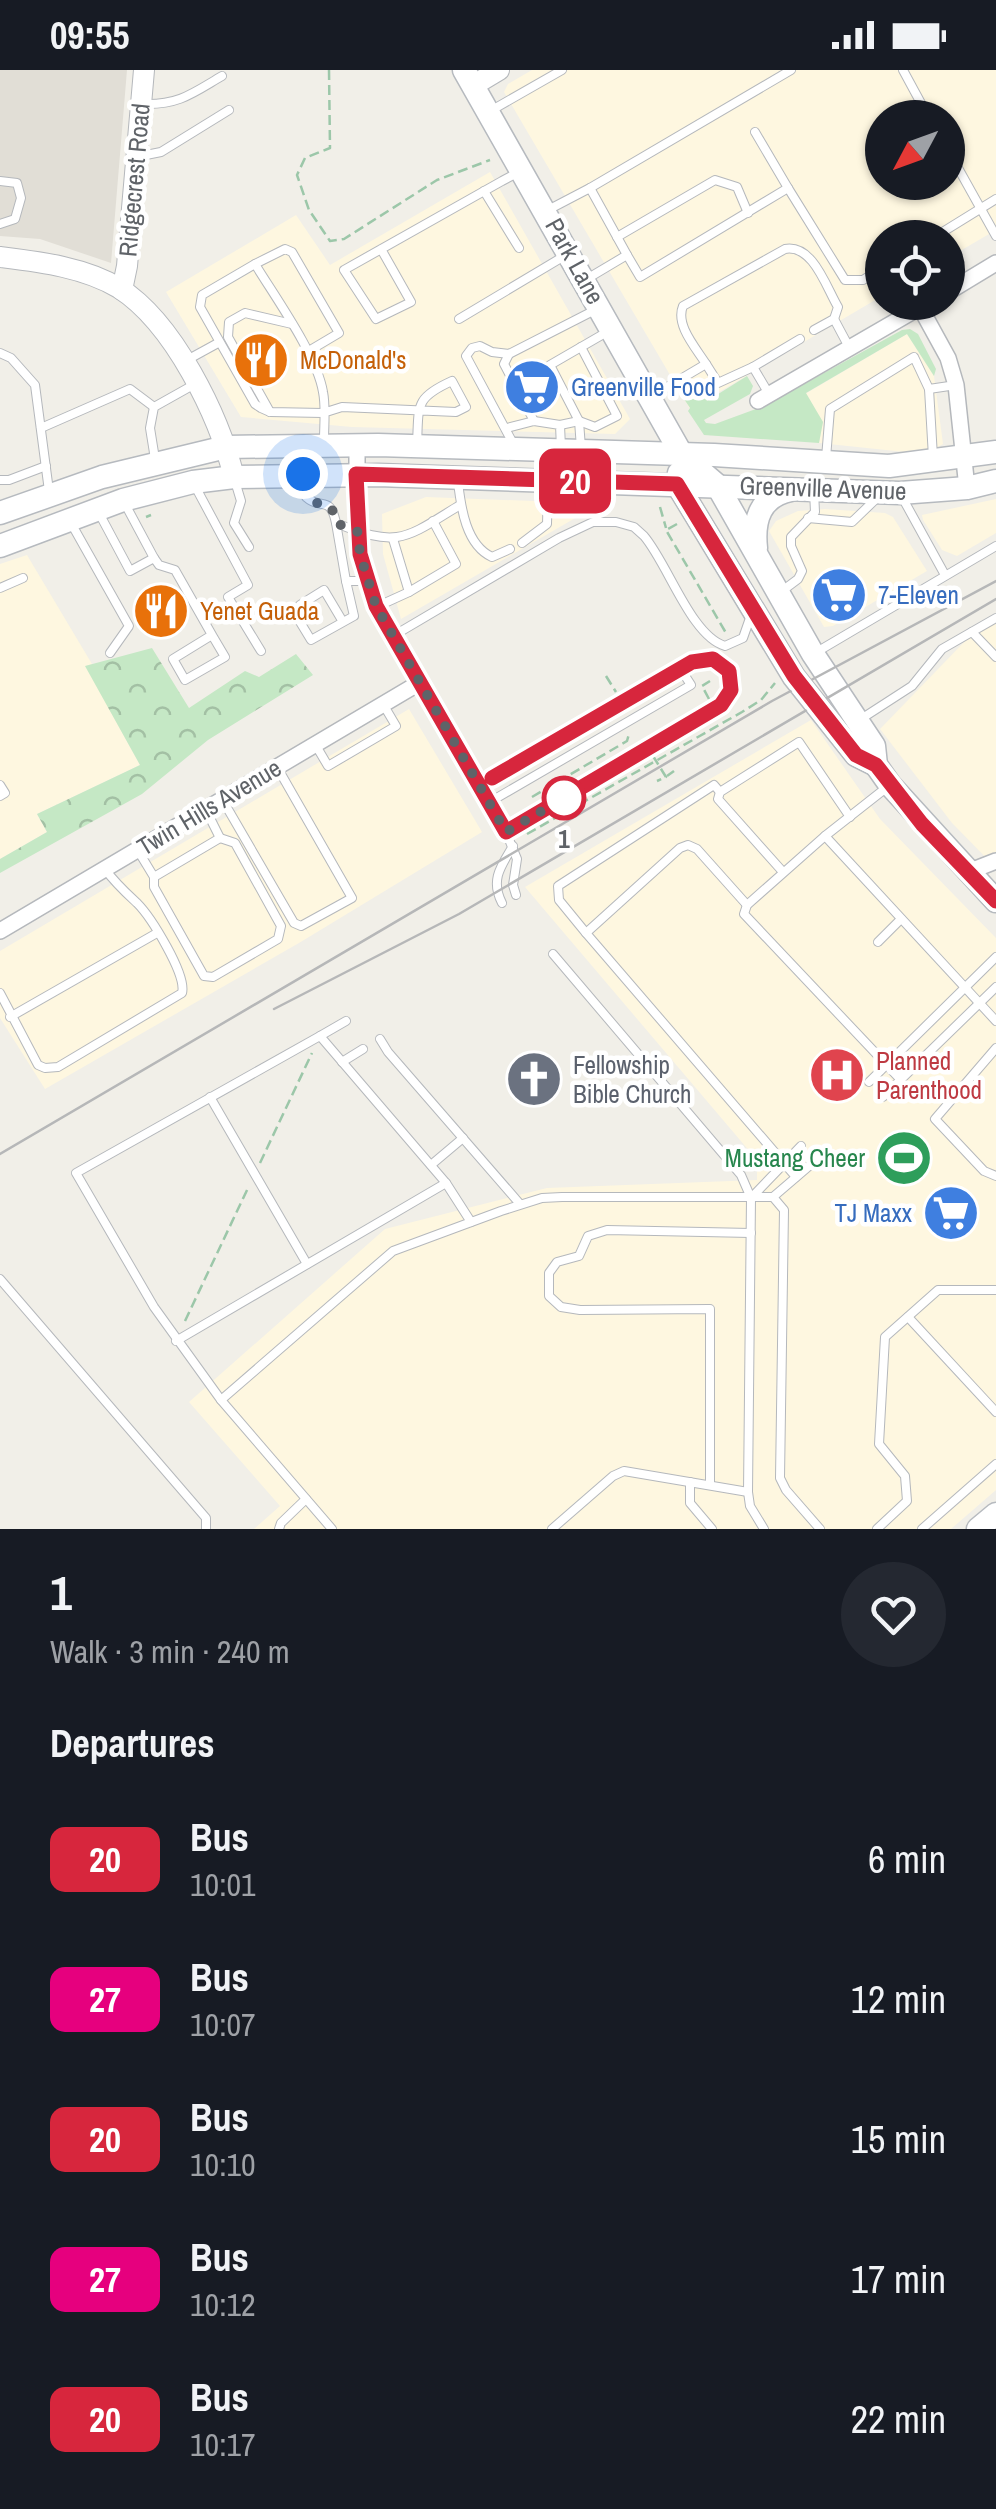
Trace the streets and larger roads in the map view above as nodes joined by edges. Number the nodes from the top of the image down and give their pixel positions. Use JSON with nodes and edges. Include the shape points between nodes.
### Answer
{"nodes":[{"id":1,"x":144,"y":70,"type":"edge"},
{"id":2,"x":499,"y":70,"type":"edge"},
{"id":3,"x":469,"y":78,"type":"edge"},
{"id":4,"x":0,"y":258,"type":"edge"},
{"id":5,"x":996,"y":263,"type":"edge"},
{"id":6,"x":965,"y":282,"type":"edge"},
{"id":7,"x":122,"y":290,"type":"junction"},
{"id":8,"x":899,"y":320,"type":"edge"},
{"id":9,"x":931,"y":320,"type":"edge"},
{"id":10,"x":764,"y":398,"type":"road end"},
{"id":11,"x":357,"y":445,"type":"junction"},
{"id":12,"x":226,"y":446,"type":"junction"},
{"id":13,"x":996,"y":452,"type":"edge"},
{"id":14,"x":682,"y":455,"type":"junction"},
{"id":15,"x":966,"y":458,"type":"junction"},
{"id":16,"x":356,"y":474,"type":"junction"},
{"id":17,"x":234,"y":477,"type":"junction"},
{"id":18,"x":996,"y":481,"type":"edge"},
{"id":19,"x":677,"y":484,"type":"junction"},
{"id":20,"x":717,"y":485,"type":"junction"},
{"id":21,"x":808,"y":488,"type":"junction"},
{"id":22,"x":967,"y":488,"type":"junction"},
{"id":23,"x":0,"y":514,"type":"edge"},
{"id":24,"x":0,"y":546,"type":"edge"},
{"id":25,"x":758,"y":557,"type":"junction"},
{"id":26,"x":418,"y":684,"type":"junction"},
{"id":27,"x":876,"y":765,"type":"junction"},
{"id":28,"x":510,"y":839,"type":"road end"},
{"id":29,"x":996,"y":861,"type":"edge"},
{"id":30,"x":968,"y":872,"type":"junction"},
{"id":31,"x":996,"y":901,"type":"edge"},
{"id":32,"x":0,"y":931,"type":"edge"},
{"id":33,"x":996,"y":1514,"type":"edge"},
{"id":34,"x":978,"y":1529,"type":"edge"}],
"edges":[{"from":1,"to":7,"type":"street","name":"Ridgecrest Road"},
{"from":2,"to":3,"type":"street"},
{"from":3,"to":14,"type":"main road","name":"Park Lane"},
{"from":4,"to":7,"type":"street","via":[[55,265]]},
{"from":5,"to":6,"type":"street"},
{"from":7,"to":12,"type":"street","via":[[183,362]]},
{"from":8,"to":10,"type":"street"},
{"from":9,"to":15,"type":"street","via":[[956,384]]},
{"from":11,"to":12,"type":"main road","name":"Greenville Avenue"},
{"from":11,"to":14,"type":"main road","name":"Greenville Avenue","via":[[511,439],[571,452]]},
{"from":11,"to":16,"type":"street"},
{"from":12,"to":17,"type":"street"},
{"from":12,"to":23,"type":"main road","name":"Greenville Avenue"},
{"from":13,"to":15,"type":"main road","name":"Greenville Avenue"},
{"from":14,"to":15,"type":"main road","name":"Greenville Avenue","via":[[889,466]]},
{"from":14,"to":19,"type":"main road"},
{"from":14,"to":20,"type":"main road","name":"Park Lane"},
{"from":15,"to":22,"type":"street"},
{"from":16,"to":17,"type":"main road","name":"Greenville Avenue"},
{"from":16,"to":19,"type":"main road","name":"Greenville Avenue"},
{"from":16,"to":26,"type":"street","via":[[367,581]]},
{"from":17,"to":24,"type":"main road","name":"Greenville Avenue","via":[[123,500]]},
{"from":18,"to":22,"type":"main road","name":"Greenville Avenue"},
{"from":19,"to":20,"type":"main road","name":"Greenville Avenue"},
{"from":19,"to":27,"type":"main road","name":"Park Lane","via":[[794,676],[856,755]]},
{"from":20,"to":21,"type":"main road","name":"Greenville Avenue"},
{"from":20,"to":25,"type":"main road","name":"Park Lane"},
{"from":21,"to":22,"type":"main road","name":"Greenville Avenue"},
{"from":21,"to":25,"type":"main road","via":[[763,504],[756,519]]},
{"from":25,"to":27,"type":"main road","name":"Park Lane","via":[[874,746]]},
{"from":26,"to":28,"type":"street"},
{"from":26,"to":32,"type":"street","name":"Twin Hills Avenue"},
{"from":27,"to":30,"type":"main road","name":"Park Lane"},
{"from":29,"to":30,"type":"street"},
{"from":30,"to":31,"type":"main road","name":"Park Lane"},
{"from":33,"to":34,"type":"main road"}]}
